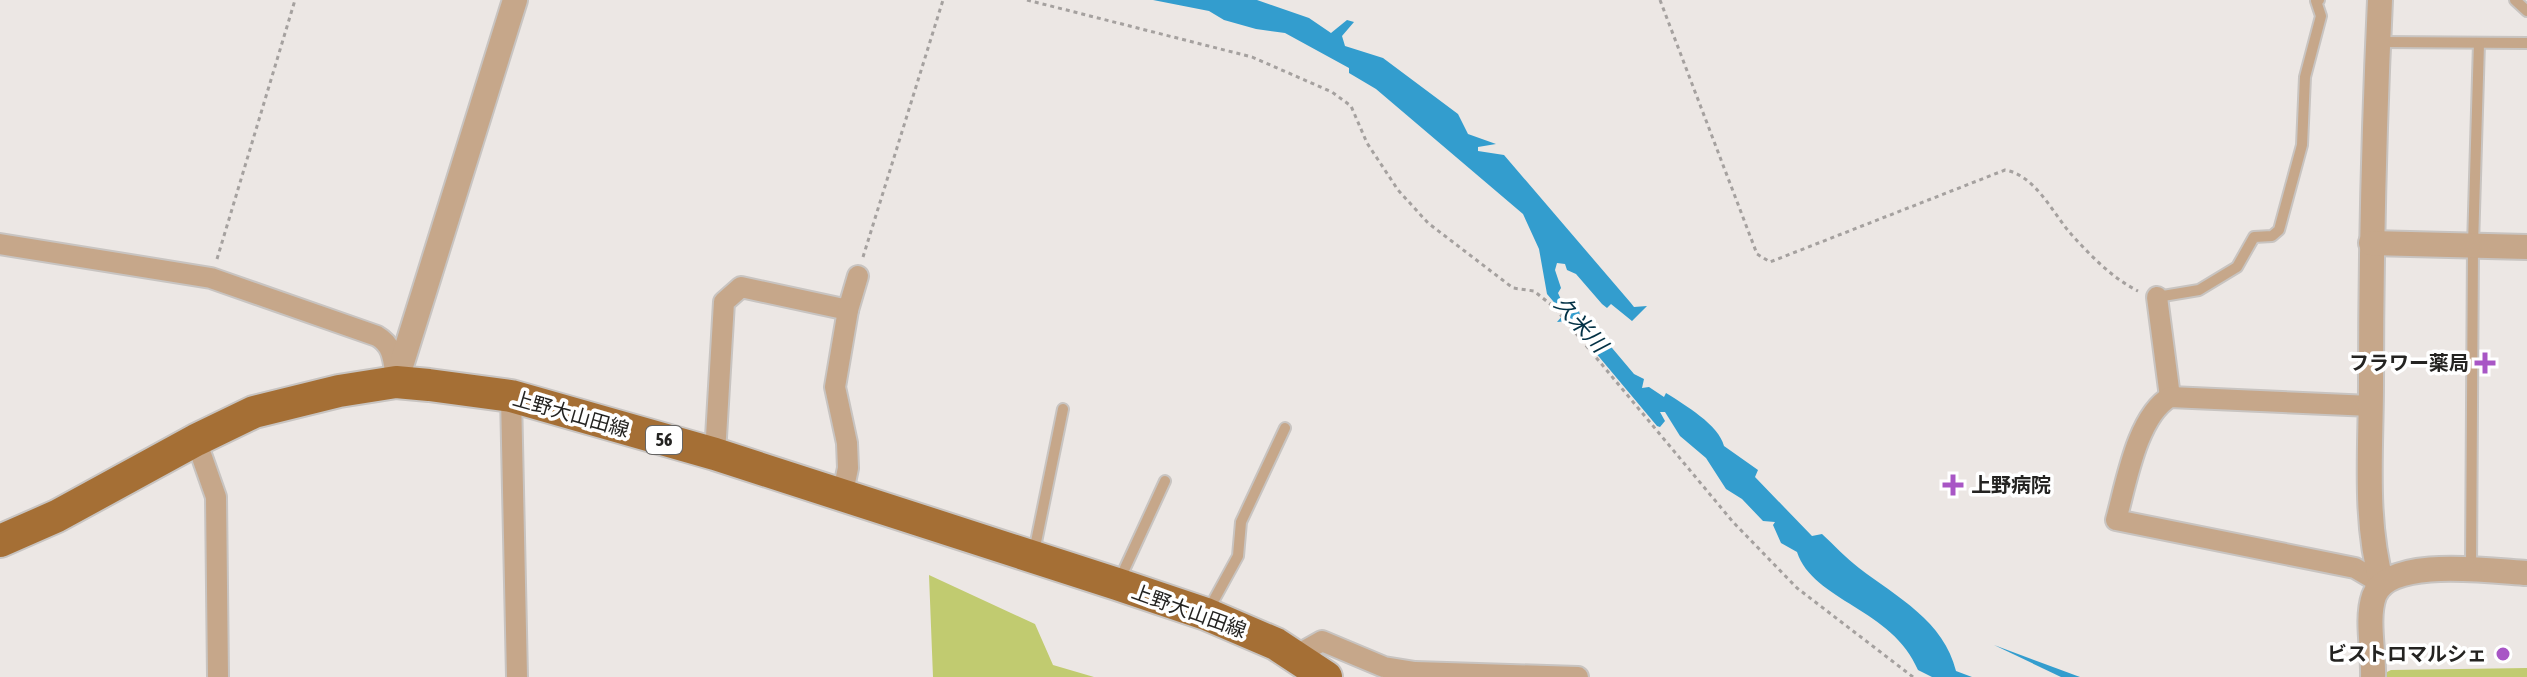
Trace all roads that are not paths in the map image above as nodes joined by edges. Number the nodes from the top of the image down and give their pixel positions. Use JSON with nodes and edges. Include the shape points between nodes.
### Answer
{"nodes":[{"id":1,"x":515,"y":0,"type":"edge"},
{"id":2,"x":2319,"y":0,"type":"edge"},
{"id":3,"x":2380,"y":0,"type":"edge"},
{"id":4,"x":2515,"y":0,"type":"edge"},
{"id":5,"x":2527,"y":11,"type":"edge"},
{"id":6,"x":2378,"y":42,"type":"junction"},
{"id":7,"x":2479,"y":43,"type":"junction"},
{"id":8,"x":2527,"y":43,"type":"edge"},
{"id":9,"x":2371,"y":243,"type":"junction"},
{"id":10,"x":0,"y":244,"type":"edge"},
{"id":11,"x":2473,"y":245,"type":"junction"},
{"id":12,"x":2527,"y":247,"type":"edge"},
{"id":13,"x":858,"y":276,"type":"road end"},
{"id":14,"x":2157,"y":297,"type":"joint"},
{"id":15,"x":848,"y":310,"type":"junction"},
{"id":16,"x":396,"y":382,"type":"junction"},
{"id":17,"x":511,"y":396,"type":"junction"},
{"id":18,"x":2170,"y":397,"type":"junction"},
{"id":19,"x":2371,"y":406,"type":"junction"},
{"id":20,"x":1063,"y":409,"type":"dead end"},
{"id":21,"x":1285,"y":428,"type":"dead end"},
{"id":22,"x":196,"y":440,"type":"junction"},
{"id":23,"x":715,"y":454,"type":"junction"},
{"id":24,"x":1165,"y":481,"type":"dead end"},
{"id":25,"x":842,"y":497,"type":"junction"},
{"id":26,"x":0,"y":541,"type":"edge"},
{"id":27,"x":1033,"y":558,"type":"junction"},
{"id":28,"x":2471,"y":570,"type":"junction"},
{"id":29,"x":2527,"y":573,"type":"edge"},
{"id":30,"x":1117,"y":584,"type":"junction"},
{"id":31,"x":2382,"y":584,"type":"junction"},
{"id":32,"x":1206,"y":614,"type":"junction"},
{"id":33,"x":2373,"y":667,"type":"edge"},
{"id":34,"x":1313,"y":669,"type":"edge"},
{"id":35,"x":218,"y":677,"type":"edge"},
{"id":36,"x":517,"y":677,"type":"edge"},
{"id":37,"x":1578,"y":677,"type":"edge"}],
"edges":[{"from":1,"to":16,"type":"street"},
{"from":2,"to":14,"type":"lane","via":[[2321,16],[2305,77],[2302,145],[2279,230],[2254,237],[2237,267],[2199,290]]},
{"from":3,"to":6,"type":"street"},
{"from":4,"to":5,"type":"lane"},
{"from":6,"to":7,"type":"lane"},
{"from":6,"to":9,"type":"street"},
{"from":7,"to":8,"type":"lane"},
{"from":7,"to":11,"type":"lane"},
{"from":9,"to":11,"type":"street"},
{"from":9,"to":19,"type":"street"},
{"from":10,"to":16,"type":"street","via":[[211,278],[377,336],[392,351]]},
{"from":11,"to":12,"type":"street"},
{"from":11,"to":28,"type":"lane"},
{"from":13,"to":15,"type":"street"},
{"from":14,"to":18,"type":"street"},
{"from":15,"to":23,"type":"street","via":[[741,287],[724,302]]},
{"from":15,"to":25,"type":"street","via":[[835,387],[847,443]]},
{"from":16,"to":17,"type":"main road","name":"上野大山田線","number":"56"},
{"from":16,"to":22,"type":"main road","name":"上野大山田線","number":"56","via":[[254,412]]},
{"from":17,"to":23,"type":"main road","name":"上野大山田線","number":"56"},
{"from":17,"to":36,"type":"street"},
{"from":18,"to":19,"type":"street"},
{"from":18,"to":31,"type":"street","via":[[2155,405],[2144,428],[2116,520],[2355,568]]},
{"from":19,"to":31,"type":"street","via":[[2372,548]]},
{"from":20,"to":27,"type":"lane"},
{"from":21,"to":32,"type":"lane","via":[[1241,522],[1238,556]]},
{"from":22,"to":26,"type":"main road","name":"上野大山田線","number":"56"},
{"from":22,"to":35,"type":"street","via":[[216,497]]},
{"from":23,"to":25,"type":"main road","name":"上野大山田線","number":"56"},
{"from":24,"to":30,"type":"lane"},
{"from":25,"to":27,"type":"main road","name":"上野大山田線","number":"56"},
{"from":27,"to":30,"type":"main road","name":"上野大山田線","number":"56"},
{"from":28,"to":29,"type":"street"},
{"from":28,"to":31,"type":"street","via":[[2403,572]]},
{"from":30,"to":32,"type":"main road","name":"上野大山田線","number":"56"},
{"from":31,"to":33,"type":"street","via":[[2372,606]]},
{"from":32,"to":34,"type":"main road","name":"上野大山田線","number":"56","via":[[1276,644]]},
{"from":34,"to":37,"type":"street","via":[[1306,650],[1322,641],[1384,667],[1415,672]]}]}
